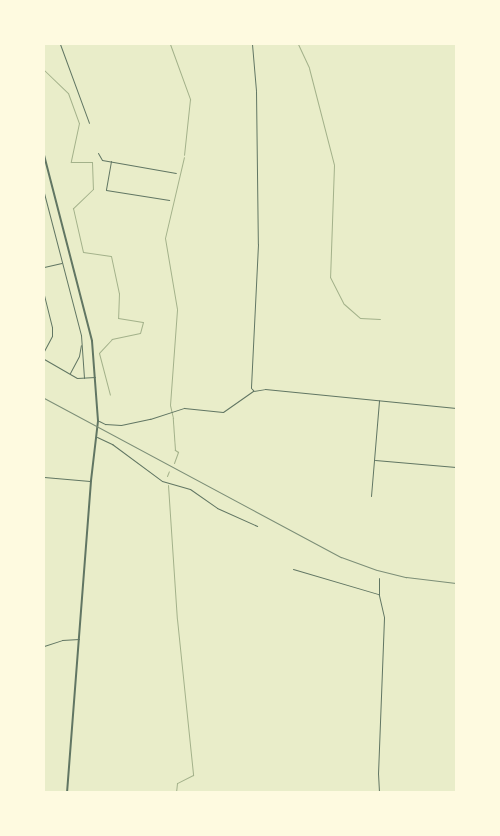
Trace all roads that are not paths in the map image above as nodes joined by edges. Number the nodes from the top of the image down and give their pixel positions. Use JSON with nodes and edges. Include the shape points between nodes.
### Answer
{"nodes":[{"id":1,"x":60,"y":44,"type":"edge"},
{"id":2,"x":252,"y":44,"type":"edge"},
{"id":3,"x":90,"y":123,"type":"dead end"},
{"id":4,"x":98,"y":152,"type":"dead end"},
{"id":5,"x":44,"y":156,"type":"edge"},
{"id":6,"x":111,"y":161,"type":"junction"},
{"id":7,"x":45,"y":166,"type":"edge"},
{"id":8,"x":176,"y":173,"type":"dead end"},
{"id":9,"x":44,"y":193,"type":"edge"},
{"id":10,"x":169,"y":200,"type":"dead end"},
{"id":11,"x":48,"y":207,"type":"junction"},
{"id":12,"x":44,"y":208,"type":"edge"},
{"id":13,"x":63,"y":263,"type":"junction"},
{"id":14,"x":44,"y":268,"type":"edge"},
{"id":15,"x":44,"y":295,"type":"edge"},
{"id":16,"x":82,"y":342,"type":"junction"},
{"id":17,"x":44,"y":351,"type":"edge"},
{"id":18,"x":44,"y":359,"type":"edge"},
{"id":19,"x":70,"y":374,"type":"junction"},
{"id":20,"x":94,"y":377,"type":"junction"},
{"id":21,"x":84,"y":378,"type":"junction"},
{"id":22,"x":253,"y":391,"type":"junction"},
{"id":23,"x":379,"y":400,"type":"junction"},
{"id":24,"x":456,"y":408,"type":"edge"},
{"id":25,"x":98,"y":421,"type":"junction"},
{"id":26,"x":96,"y":437,"type":"junction"},
{"id":27,"x":374,"y":460,"type":"junction"},
{"id":28,"x":456,"y":467,"type":"edge"},
{"id":29,"x":44,"y":477,"type":"edge"},
{"id":30,"x":91,"y":481,"type":"junction"},
{"id":31,"x":371,"y":496,"type":"dead end"},
{"id":32,"x":257,"y":526,"type":"dead end"},
{"id":33,"x":293,"y":569,"type":"dead end"},
{"id":34,"x":379,"y":578,"type":"dead end"},
{"id":35,"x":379,"y":595,"type":"junction"},
{"id":36,"x":79,"y":639,"type":"junction"},
{"id":37,"x":44,"y":646,"type":"edge"},
{"id":38,"x":67,"y":792,"type":"edge"},
{"id":39,"x":379,"y":792,"type":"edge"}],
"edges":[{"from":1,"to":3,"type":"street"},
{"from":2,"to":22,"type":"street","via":[[256,91],[258,244]]},
{"from":4,"to":6,"type":"street","via":[[102,160]]},
{"from":5,"to":7,"type":"street"},
{"from":6,"to":8,"type":"street"},
{"from":6,"to":10,"type":"street","via":[[106,190]]},
{"from":7,"to":20,"type":"street","via":[[92,341]]},
{"from":9,"to":11,"type":"street"},
{"from":11,"to":12,"type":"street"},
{"from":11,"to":13,"type":"street"},
{"from":13,"to":14,"type":"street"},
{"from":13,"to":16,"type":"street"},
{"from":15,"to":17,"type":"street","via":[[52,328],[52,336]]},
{"from":16,"to":19,"type":"street"},
{"from":16,"to":21,"type":"street"},
{"from":18,"to":19,"type":"street"},
{"from":19,"to":21,"type":"street"},
{"from":20,"to":21,"type":"street"},
{"from":20,"to":25,"type":"street"},
{"from":22,"to":23,"type":"street","via":[[265,389]]},
{"from":22,"to":25,"type":"street","via":[[223,412],[184,408],[120,425]]},
{"from":23,"to":24,"type":"street"},
{"from":23,"to":27,"type":"street"},
{"from":25,"to":26,"type":"street"},
{"from":26,"to":30,"type":"street"},
{"from":26,"to":32,"type":"street","via":[[112,444],[162,480],[190,489],[217,508]]},
{"from":27,"to":28,"type":"street"},
{"from":27,"to":31,"type":"street"},
{"from":29,"to":30,"type":"street"},
{"from":30,"to":36,"type":"street"},
{"from":33,"to":35,"type":"street"},
{"from":34,"to":35,"type":"street"},
{"from":35,"to":39,"type":"street","via":[[384,617]]},
{"from":36,"to":37,"type":"street"},
{"from":36,"to":38,"type":"street"}]}
